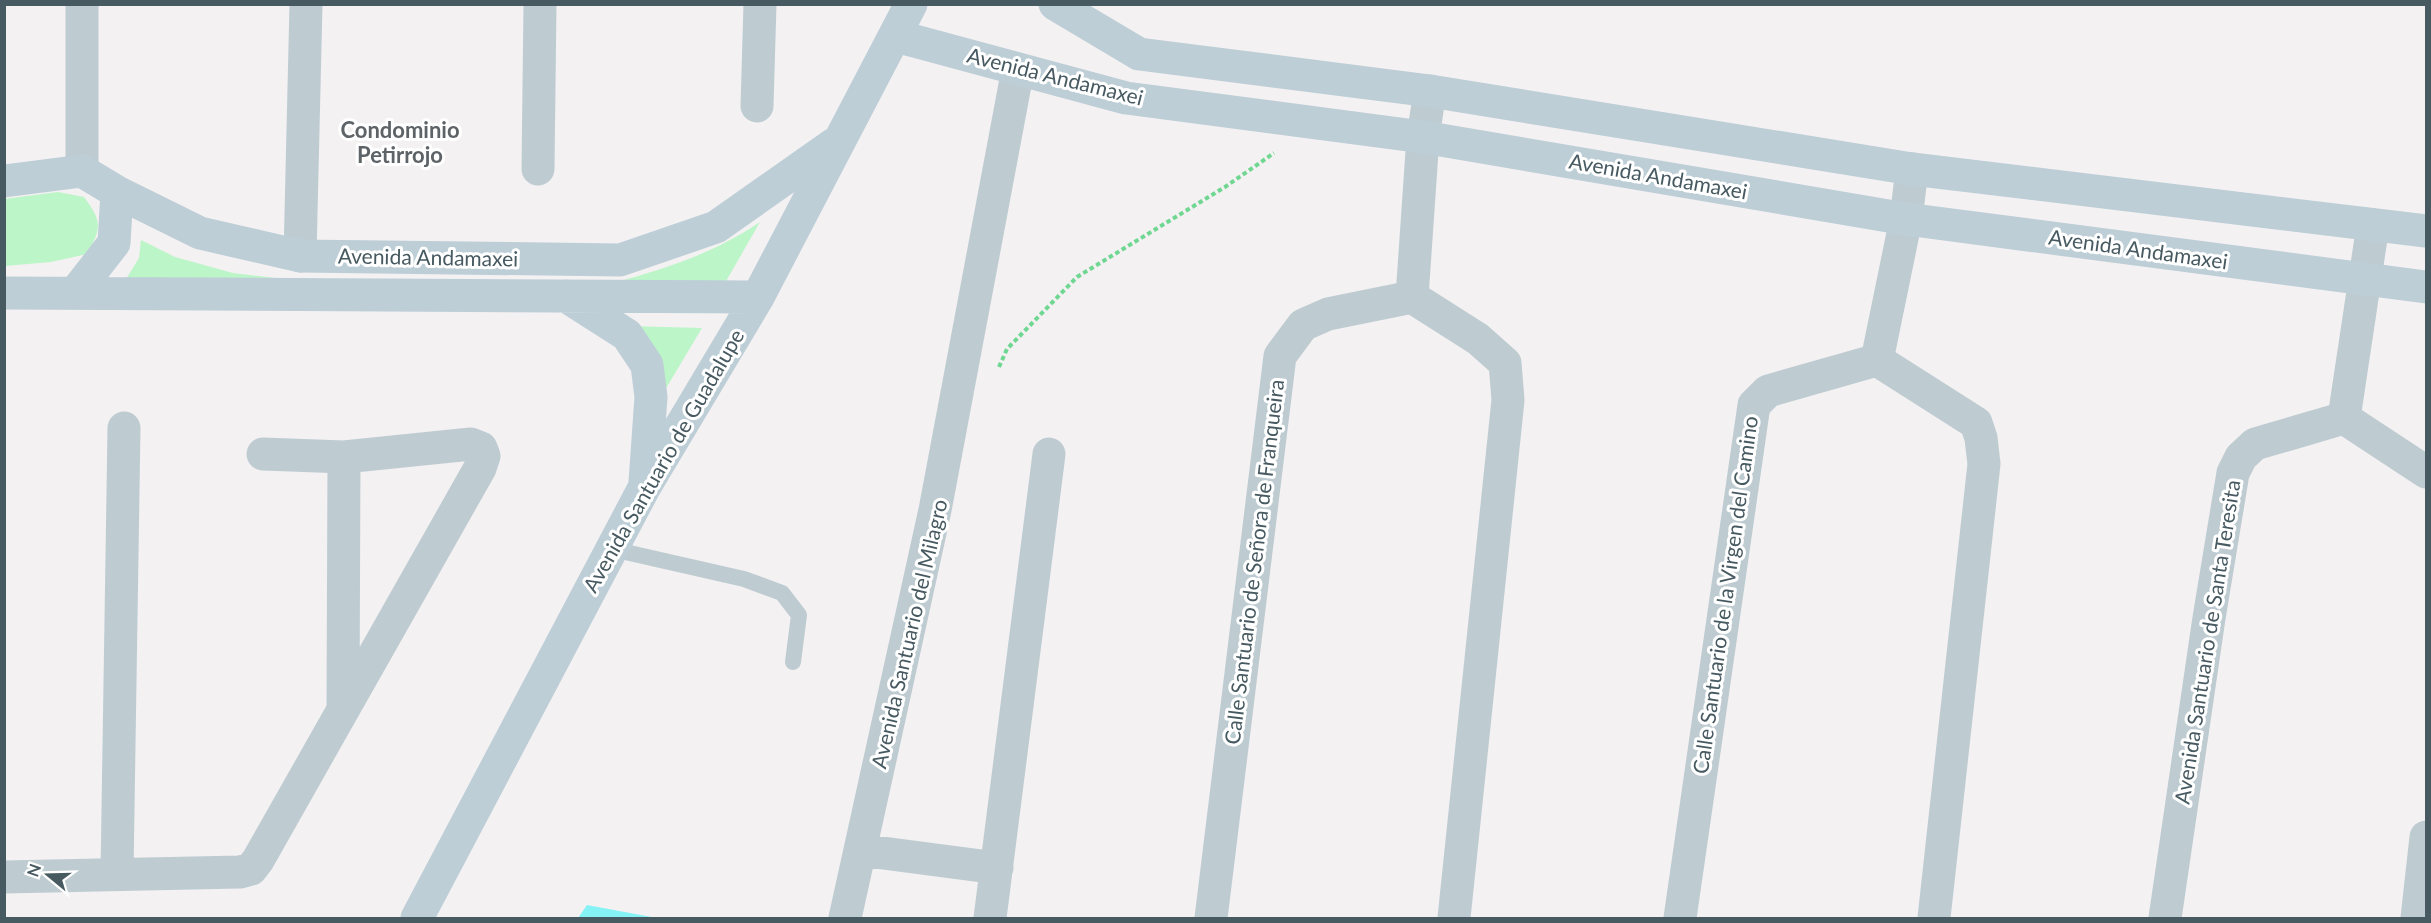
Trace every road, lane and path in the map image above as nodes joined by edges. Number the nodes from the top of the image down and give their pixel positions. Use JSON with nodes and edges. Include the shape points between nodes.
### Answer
{"nodes":[{"id":1,"x":82,"y":4,"type":"edge"},
{"id":2,"x":306,"y":4,"type":"edge"},
{"id":3,"x":540,"y":4,"type":"edge"},
{"id":4,"x":760,"y":4,"type":"edge"},
{"id":5,"x":911,"y":4,"type":"edge"},
{"id":6,"x":1060,"y":6,"type":"edge"},
{"id":7,"x":896,"y":36,"type":"junction"},
{"id":8,"x":1018,"y":69,"type":"junction"},
{"id":9,"x":1430,"y":91,"type":"junction"},
{"id":10,"x":757,"y":106,"type":"dead end"},
{"id":11,"x":1316,"y":123,"type":"junction"},
{"id":12,"x":1423,"y":137,"type":"junction"},
{"id":13,"x":838,"y":142,"type":"junction"},
{"id":14,"x":1912,"y":169,"type":"junction"},
{"id":15,"x":538,"y":170,"type":"dead end"},
{"id":16,"x":82,"y":171,"type":"junction"},
{"id":17,"x":4,"y":181,"type":"edge"},
{"id":18,"x":117,"y":192,"type":"junction"},
{"id":19,"x":1906,"y":219,"type":"junction"},
{"id":20,"x":2373,"y":225,"type":"junction"},
{"id":21,"x":2427,"y":231,"type":"edge"},
{"id":22,"x":300,"y":256,"type":"junction"},
{"id":23,"x":2365,"y":280,"type":"junction"},
{"id":24,"x":2427,"y":287,"type":"edge"},
{"id":25,"x":4,"y":293,"type":"edge"},
{"id":26,"x":75,"y":293,"type":"junction"},
{"id":27,"x":566,"y":296,"type":"junction"},
{"id":28,"x":758,"y":297,"type":"junction"},
{"id":29,"x":1412,"y":297,"type":"junction"},
{"id":30,"x":1877,"y":360,"type":"junction"},
{"id":31,"x":998,"y":370,"type":"dead end"},
{"id":32,"x":2344,"y":418,"type":"junction"},
{"id":33,"x":124,"y":428,"type":"dead end"},
{"id":34,"x":263,"y":454,"type":"dead end"},
{"id":35,"x":1049,"y":454,"type":"dead end"},
{"id":36,"x":344,"y":457,"type":"junction"},
{"id":37,"x":2427,"y":472,"type":"edge"},
{"id":38,"x":644,"y":488,"type":"junction"},
{"id":39,"x":612,"y":549,"type":"junction"},
{"id":40,"x":793,"y":662,"type":"dead end"},
{"id":41,"x":343,"y":710,"type":"junction"},
{"id":42,"x":2427,"y":837,"type":"edge"},
{"id":43,"x":860,"y":850,"type":"junction"},
{"id":44,"x":997,"y":868,"type":"junction"},
{"id":45,"x":117,"y":873,"type":"junction"},
{"id":46,"x":4,"y":878,"type":"edge"},
{"id":47,"x":417,"y":918,"type":"edge"},
{"id":48,"x":845,"y":918,"type":"edge"},
{"id":49,"x":990,"y":918,"type":"edge"},
{"id":50,"x":1211,"y":918,"type":"edge"},
{"id":51,"x":1454,"y":918,"type":"edge"},
{"id":52,"x":1680,"y":918,"type":"edge"},
{"id":53,"x":1934,"y":918,"type":"edge"},
{"id":54,"x":2165,"y":918,"type":"edge"},
{"id":55,"x":2416,"y":918,"type":"edge"}],
"edges":[{"from":1,"to":16,"type":"street"},
{"from":2,"to":22,"type":"street"},
{"from":3,"to":15,"type":"street"},
{"from":4,"to":10,"type":"street"},
{"from":5,"to":7,"type":"street","name":"Avenida Santuario de Guadalupe"},
{"from":6,"to":9,"type":"street","name":"Avenida Andamaxei","via":[[1139,54]]},
{"from":7,"to":8,"type":"street","name":"Avenida Andamaxei"},
{"from":7,"to":13,"type":"street","name":"Avenida Santuario de Guadalupe"},
{"from":8,"to":11,"type":"street","name":"Avenida Andamaxei","via":[[1126,98]]},
{"from":8,"to":43,"type":"street","name":"Avenida Santuario del Milagro","via":[[935,510]]},
{"from":9,"to":12,"type":"street"},
{"from":9,"to":14,"type":"street","name":"Avenida Andamaxei"},
{"from":11,"to":12,"type":"street","name":"Avenida Andamaxei"},
{"from":11,"to":31,"type":"path","via":[[1225,187],[1077,277],[1007,349]]},
{"from":12,"to":19,"type":"street","name":"Avenida Andamaxei"},
{"from":12,"to":29,"type":"street"},
{"from":13,"to":22,"type":"street","name":"Avenida Andamaxei","via":[[716,227],[620,260]]},
{"from":13,"to":28,"type":"street","name":"Avenida Santuario de Guadalupe"},
{"from":14,"to":19,"type":"street"},
{"from":14,"to":20,"type":"street","name":"Avenida Andamaxei"},
{"from":16,"to":17,"type":"street"},
{"from":16,"to":18,"type":"street","name":"Avenida Andamaxei"},
{"from":18,"to":22,"type":"street","name":"Avenida Andamaxei","via":[[200,233]]},
{"from":18,"to":26,"type":"street","via":[[114,243]]},
{"from":19,"to":23,"type":"street","name":"Avenida Andamaxei"},
{"from":19,"to":30,"type":"street"},
{"from":20,"to":21,"type":"street","name":"Avenida Andamaxei"},
{"from":20,"to":23,"type":"street"},
{"from":23,"to":24,"type":"street","name":"Avenida Andamaxei"},
{"from":23,"to":32,"type":"street"},
{"from":25,"to":26,"type":"street","name":"Avenida Andamaxei"},
{"from":26,"to":27,"type":"street","name":"Avenida Andamaxei"},
{"from":27,"to":28,"type":"street","name":"Avenida Andamaxei"},
{"from":27,"to":38,"type":"street","via":[[627,335],[647,365],[651,397]]},
{"from":28,"to":38,"type":"street","name":"Avenida Santuario de Guadalupe"},
{"from":29,"to":50,"type":"street","name":"Calle Santuario de Señora de Franqueira","via":[[1328,314],[1303,325],[1280,356]]},
{"from":29,"to":51,"type":"street","via":[[1478,339],[1504,363],[1508,400]]},
{"from":30,"to":52,"type":"street","name":"Calle Santuario de la Virgen del Camino","via":[[1768,391],[1758,399],[1752,412]]},
{"from":30,"to":53,"type":"street","via":[[1976,423],[1984,464]]},
{"from":32,"to":37,"type":"street"},
{"from":32,"to":54,"type":"street","name":"Avenida Santuario de Santa Teresita","via":[[2255,444],[2241,457],[2233,473]]},
{"from":33,"to":45,"type":"street"},
{"from":34,"to":36,"type":"street"},
{"from":35,"to":44,"type":"street"},
{"from":36,"to":41,"type":"street"},
{"from":36,"to":41,"type":"street","via":[[471,444],[482,448],[484,456]]},
{"from":38,"to":39,"type":"street","name":"Avenida Santuario de Guadalupe"},
{"from":39,"to":40,"type":"lane","via":[[744,579],[782,593],[799,615]]},
{"from":39,"to":47,"type":"street","name":"Avenida Santuario de Guadalupe"},
{"from":41,"to":45,"type":"street","via":[[251,869]]},
{"from":42,"to":55,"type":"street"},
{"from":43,"to":44,"type":"street"},
{"from":43,"to":48,"type":"street","name":"Avenida Santuario del Milagro"},
{"from":44,"to":49,"type":"street"},
{"from":45,"to":46,"type":"street"}]}
